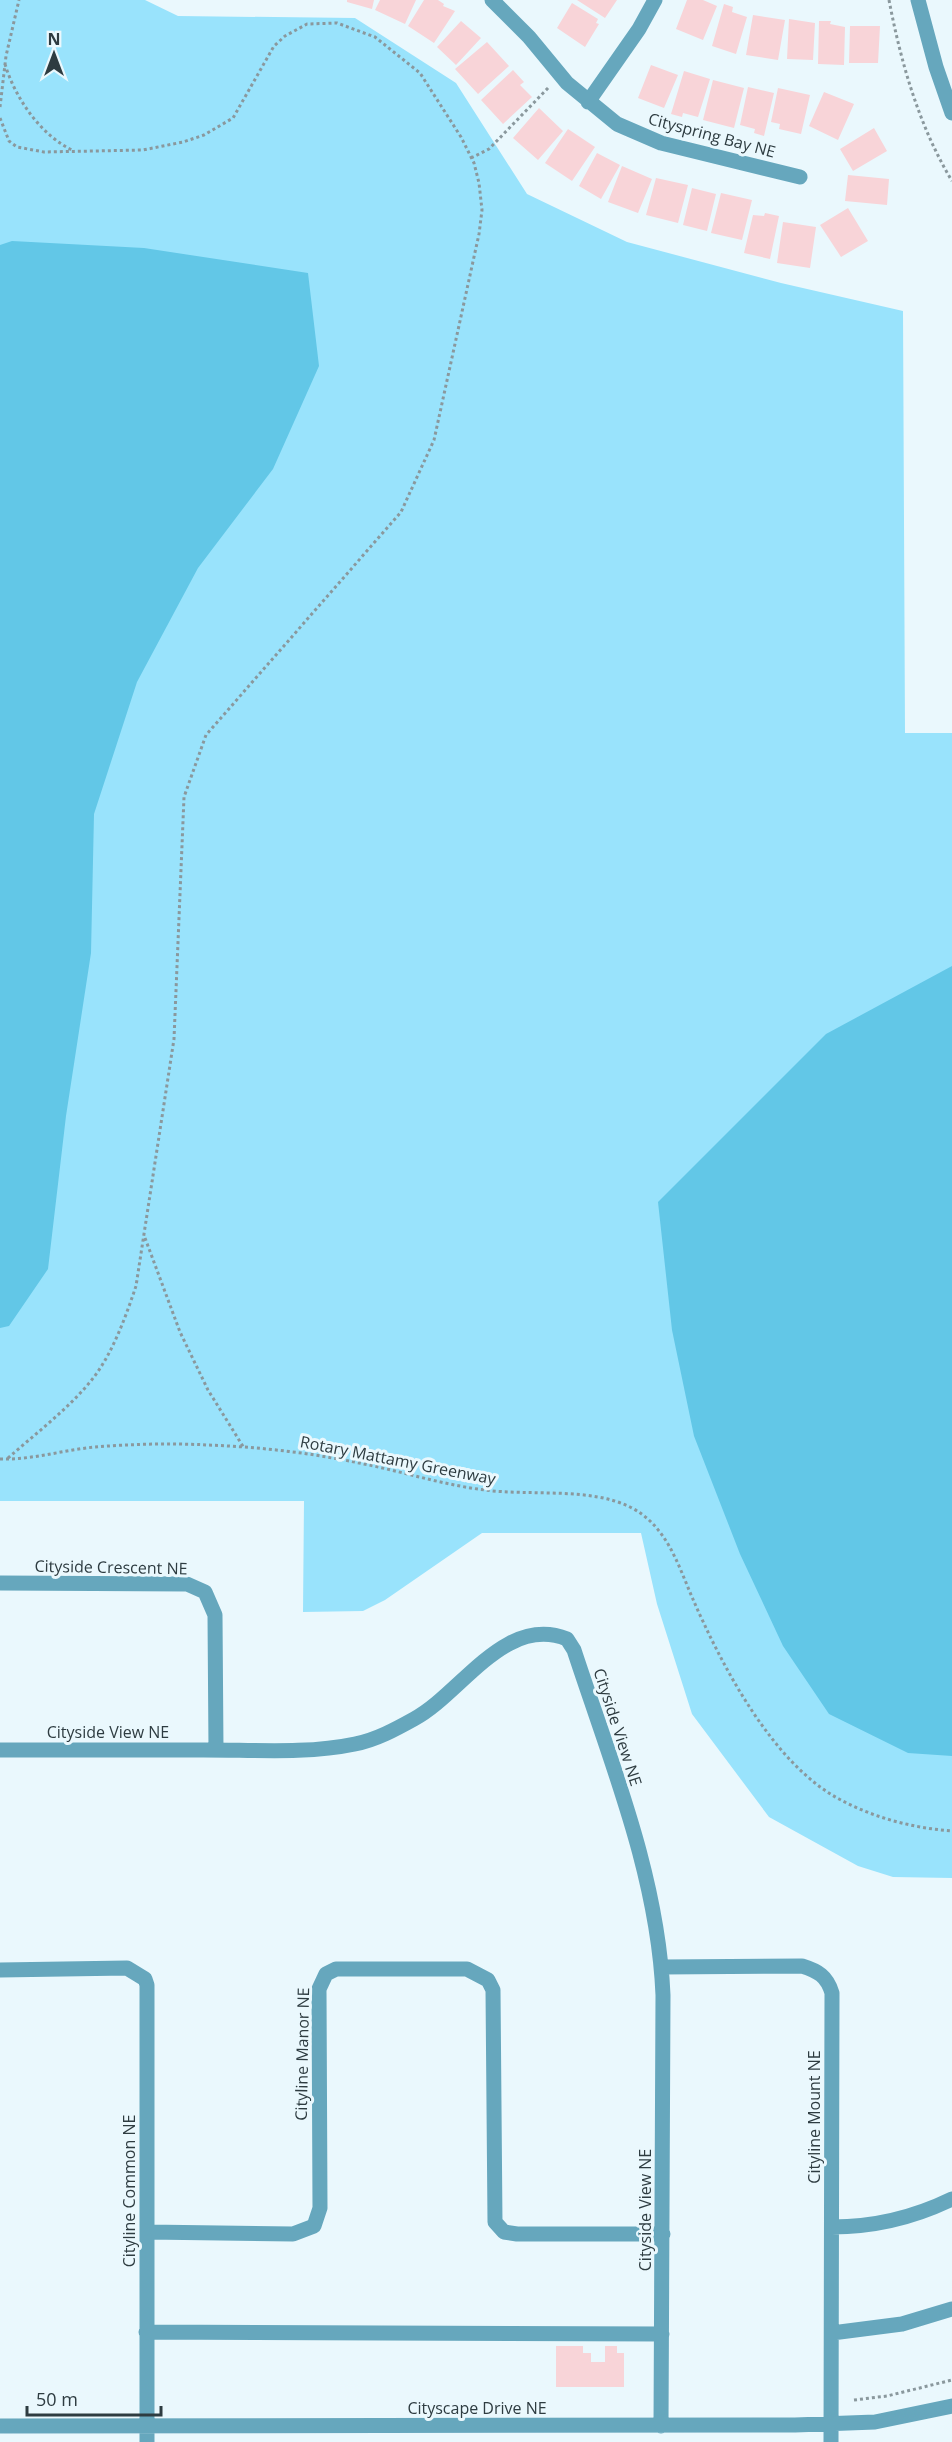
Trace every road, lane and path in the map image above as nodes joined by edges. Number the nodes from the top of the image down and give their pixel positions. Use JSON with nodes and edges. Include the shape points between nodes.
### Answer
{"nodes":[{"id":1,"x":19,"y":0,"type":"edge"},
{"id":2,"x":492,"y":0,"type":"edge"},
{"id":3,"x":655,"y":0,"type":"edge"},
{"id":4,"x":889,"y":0,"type":"edge"},
{"id":5,"x":918,"y":0,"type":"edge"},
{"id":6,"x":5,"y":64,"type":"junction"},
{"id":7,"x":560,"y":76,"type":"junction"},
{"id":8,"x":588,"y":102,"type":"junction"},
{"id":9,"x":0,"y":107,"type":"edge"},
{"id":10,"x":952,"y":113,"type":"edge"},
{"id":11,"x":0,"y":118,"type":"edge"},
{"id":12,"x":75,"y":151,"type":"junction"},
{"id":13,"x":471,"y":158,"type":"junction"},
{"id":14,"x":800,"y":177,"type":"dead end"},
{"id":15,"x":952,"y":181,"type":"edge"},
{"id":16,"x":145,"y":1237,"type":"junction"},
{"id":17,"x":244,"y":1448,"type":"junction"},
{"id":18,"x":0,"y":1459,"type":"edge"},
{"id":19,"x":7,"y":1459,"type":"junction"},
{"id":20,"x":0,"y":1583,"type":"edge"},
{"id":21,"x":0,"y":1750,"type":"edge"},
{"id":22,"x":216,"y":1750,"type":"junction"},
{"id":23,"x":952,"y":1831,"type":"edge"},
{"id":24,"x":662,"y":1967,"type":"junction"},
{"id":25,"x":0,"y":1970,"type":"edge"},
{"id":26,"x":952,"y":2199,"type":"edge"},
{"id":27,"x":832,"y":2227,"type":"junction"},
{"id":28,"x":148,"y":2232,"type":"junction"},
{"id":29,"x":663,"y":2234,"type":"junction"},
{"id":30,"x":952,"y":2309,"type":"edge"},
{"id":31,"x":146,"y":2332,"type":"junction"},
{"id":32,"x":832,"y":2332,"type":"junction"},
{"id":33,"x":662,"y":2334,"type":"junction"},
{"id":34,"x":952,"y":2380,"type":"edge"},
{"id":35,"x":854,"y":2400,"type":"dead end"},
{"id":36,"x":952,"y":2406,"type":"edge"},
{"id":37,"x":832,"y":2424,"type":"junction"},
{"id":38,"x":0,"y":2426,"type":"edge"},
{"id":39,"x":147,"y":2426,"type":"junction"},
{"id":40,"x":662,"y":2426,"type":"junction"},
{"id":41,"x":147,"y":2442,"type":"edge"},
{"id":42,"x":831,"y":2442,"type":"edge"}],
"edges":[{"from":1,"to":6,"type":"path"},
{"from":2,"to":7,"type":"street","name":"Cityspring Bay NE"},
{"from":3,"to":8,"type":"street"},
{"from":4,"to":15,"type":"path","via":[[914,98]]},
{"from":5,"to":10,"type":"street"},
{"from":6,"to":9,"type":"path"},
{"from":6,"to":12,"type":"path","via":[[14,87],[47,133]]},
{"from":7,"to":8,"type":"street","name":"Cityspring Bay NE"},
{"from":7,"to":13,"type":"path","via":[[489,149]]},
{"from":8,"to":14,"type":"street","name":"Cityspring Bay NE","via":[[618,124],[662,143]]},
{"from":11,"to":12,"type":"path","via":[[9,141],[17,147],[44,152]]},
{"from":12,"to":13,"type":"path","via":[[161,148],[219,127],[233,118],[274,46],[298,27],[337,23],[375,37],[420,73]]},
{"from":13,"to":16,"type":"path","via":[[482,210],[479,234],[434,440],[401,512],[206,735],[184,797],[174,1039]]},
{"from":16,"to":17,"type":"path","via":[[180,1332],[208,1390]]},
{"from":16,"to":19,"type":"path","via":[[128,1311],[95,1377]]},
{"from":17,"to":19,"type":"path","name":"Rotary Mattamy Greenway","via":[[94,1447]]},
{"from":17,"to":23,"type":"path","name":"Rotary Mattamy Greenway","via":[[362,1463],[470,1488],[603,1497],[631,1507],[657,1526],[672,1550],[718,1657],[748,1705],[796,1766],[837,1798],[875,1815],[919,1828]]},
{"from":18,"to":19,"type":"path","name":"Rotary Mattamy Greenway"},
{"from":20,"to":22,"type":"street","name":"Cityside Crescent NE","via":[[187,1584],[204,1592],[215,1615]]},
{"from":21,"to":22,"type":"street","name":"Cityside View NE"},
{"from":22,"to":24,"type":"street","name":"Cityside View NE","via":[[302,1750],[357,1744],[430,1710],[490,1655],[523,1638],[545,1634],[567,1639],[574,1650],[642,1861],[660,1938]]},
{"from":24,"to":27,"type":"street","name":"Cityline Mount NE","via":[[802,1966],[829,1982]]},
{"from":24,"to":29,"type":"street","name":"Cityside View NE"},
{"from":25,"to":28,"type":"street","name":"Cityline Common NE","via":[[127,1968],[145,1978]]},
{"from":26,"to":27,"type":"street","via":[[902,2219],[867,2227]]},
{"from":27,"to":32,"type":"street","name":"Cityline Mount NE"},
{"from":28,"to":29,"type":"street","name":"Cityline Manor NE","via":[[293,2234],[314,2226],[320,2208],[322,1979],[336,1969],[467,1969],[479,1973],[494,1990],[495,2222],[504,2232],[517,2234]]},
{"from":28,"to":31,"type":"street","name":"Cityline Common NE"},
{"from":29,"to":33,"type":"street","name":"Cityside View NE"},
{"from":30,"to":32,"type":"street","via":[[902,2324]]},
{"from":31,"to":33,"type":"street"},
{"from":31,"to":39,"type":"street","name":"Cityline Common NE"},
{"from":32,"to":37,"type":"street","name":"Cityline Mount NE"},
{"from":33,"to":40,"type":"street","name":"Cityside View NE"},
{"from":34,"to":35,"type":"path"},
{"from":36,"to":37,"type":"street","name":"Cityscape Drive NE","via":[[875,2422]]},
{"from":37,"to":40,"type":"street","name":"Cityscape Drive NE"},
{"from":37,"to":42,"type":"street","name":"Cityline Mount NE"},
{"from":38,"to":39,"type":"street","name":"Cityscape Drive NE"},
{"from":39,"to":40,"type":"street","name":"Cityscape Drive NE"},
{"from":39,"to":41,"type":"street","name":"Cityline Common NE"}]}
